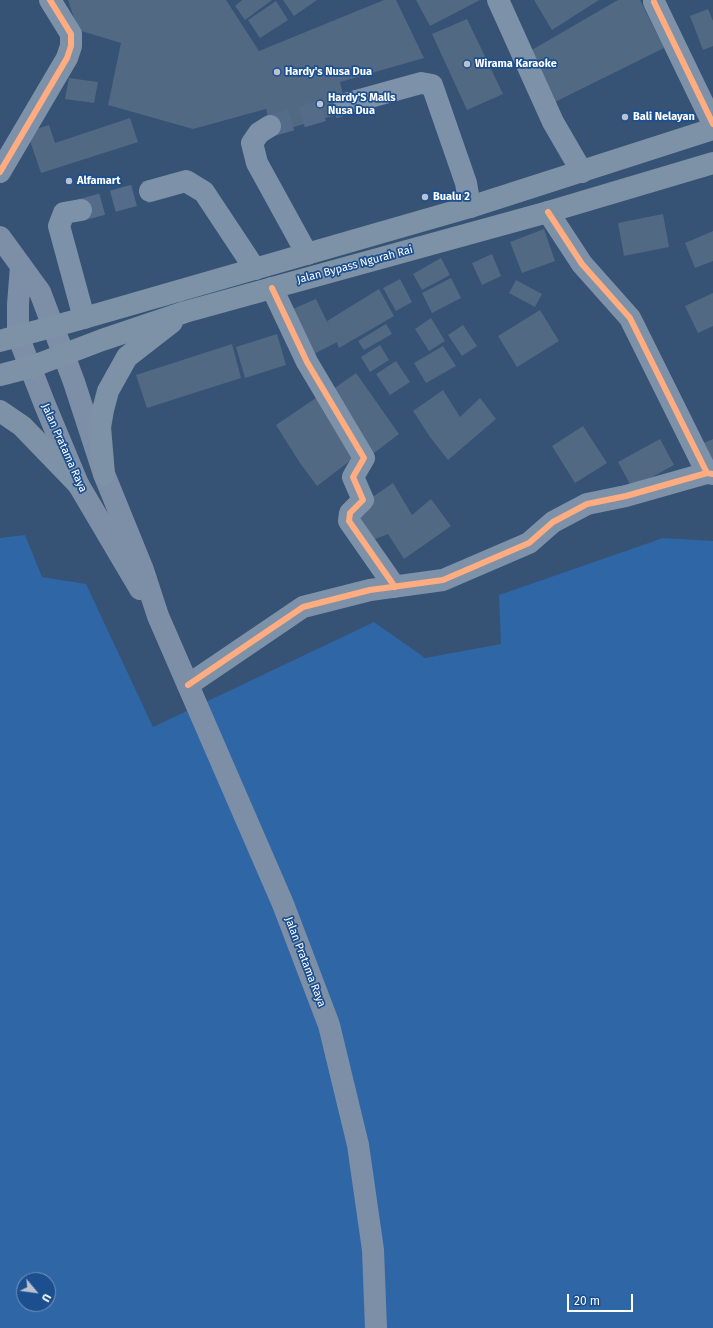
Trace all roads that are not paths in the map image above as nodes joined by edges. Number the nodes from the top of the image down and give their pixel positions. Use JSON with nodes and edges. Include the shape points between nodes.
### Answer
{"nodes":[{"id":1,"x":50,"y":0,"type":"edge"},
{"id":2,"x":498,"y":0,"type":"edge"},
{"id":3,"x":654,"y":2,"type":"dead end"},
{"id":4,"x":345,"y":104,"type":"tunnel mouth"},
{"id":5,"x":713,"y":124,"type":"edge"},
{"id":6,"x":270,"y":126,"type":"tunnel mouth"},
{"id":7,"x":713,"y":129,"type":"edge"},
{"id":8,"x":713,"y":163,"type":"edge"},
{"id":9,"x":0,"y":172,"type":"edge"},
{"id":10,"x":582,"y":172,"type":"junction"},
{"id":11,"x":150,"y":191,"type":"tunnel mouth"},
{"id":12,"x":470,"y":207,"type":"junction"},
{"id":13,"x":80,"y":210,"type":"tunnel mouth"},
{"id":14,"x":548,"y":212,"type":"junction"},
{"id":15,"x":0,"y":237,"type":"edge"},
{"id":16,"x":307,"y":254,"type":"junction"},
{"id":17,"x":21,"y":266,"type":"junction"},
{"id":18,"x":254,"y":269,"type":"junction"},
{"id":19,"x":272,"y":288,"type":"junction"},
{"id":20,"x":185,"y":312,"type":"junction"},
{"id":21,"x":84,"y":318,"type":"junction"},
{"id":22,"x":54,"y":326,"type":"junction"},
{"id":23,"x":9,"y":339,"type":"edge"},
{"id":24,"x":63,"y":355,"type":"junction"},
{"id":25,"x":31,"y":367,"type":"junction"},
{"id":26,"x":0,"y":375,"type":"edge"},
{"id":27,"x":0,"y":411,"type":"edge"},
{"id":28,"x":104,"y":474,"type":"junction"},
{"id":29,"x":710,"y":474,"type":"edge"},
{"id":30,"x":78,"y":484,"type":"junction"},
{"id":31,"x":395,"y":587,"type":"junction"},
{"id":32,"x":158,"y":616,"type":"junction"},
{"id":33,"x":188,"y":685,"type":"junction"},
{"id":34,"x":376,"y":1328,"type":"edge"}],
"edges":[{"from":1,"to":9,"type":"street","via":[[71,34],[71,46],[67,58]]},
{"from":2,"to":10,"type":"street","via":[[553,122]]},
{"from":3,"to":5,"type":"street"},
{"from":4,"to":12,"type":"street","via":[[421,83],[432,85],[466,183]]},
{"from":6,"to":16,"type":"street","via":[[258,134],[252,143],[257,163]]},
{"from":7,"to":10,"type":"highway","name":"Jalan Bypass Ngurah Rai"},
{"from":8,"to":14,"type":"highway","name":"Jalan Bypass Ngurah Rai"},
{"from":10,"to":12,"type":"highway","name":"Jalan Bypass Ngurah Rai"},
{"from":11,"to":18,"type":"street","via":[[186,181],[204,192]]},
{"from":12,"to":16,"type":"highway","name":"Jalan Bypass Ngurah Rai"},
{"from":13,"to":21,"type":"street","via":[[64,213],[59,226]]},
{"from":14,"to":19,"type":"highway","name":"Jalan Bypass Ngurah Rai"},
{"from":14,"to":29,"type":"street","via":[[582,264],[630,318]]},
{"from":15,"to":17,"type":"main road","name":"Jalan Pratama Raya"},
{"from":16,"to":18,"type":"highway","name":"Jalan Bypass Ngurah Rai"},
{"from":17,"to":22,"type":"main road","name":"Jalan Pratama Raya","via":[[40,292]]},
{"from":17,"to":23,"type":"main road","via":[[18,304]]},
{"from":18,"to":21,"type":"highway","name":"Jalan Bypass Ngurah Rai"},
{"from":19,"to":20,"type":"highway","name":"Jalan Bypass Ngurah Rai"},
{"from":19,"to":31,"type":"street","via":[[307,362],[364,458],[353,477],[363,500],[350,514],[348,521]]},
{"from":20,"to":24,"type":"highway","name":"Jalan Bypass Ngurah Rai"},
{"from":20,"to":28,"type":"highway","via":[[127,357],[108,391],[100,427]]},
{"from":21,"to":22,"type":"highway","name":"Jalan Bypass Ngurah Rai"},
{"from":22,"to":23,"type":"highway","name":"Jalan Bypass Ngurah Rai"},
{"from":22,"to":24,"type":"main road","name":"Jalan Pratama Raya"},
{"from":23,"to":25,"type":"main road","name":"Jalan Pratama Raya"},
{"from":24,"to":25,"type":"highway","name":"Jalan Bypass Ngurah Rai"},
{"from":24,"to":28,"type":"main road","name":"Jalan Pratama Raya"},
{"from":25,"to":26,"type":"highway","name":"Jalan Bypass Ngurah Rai"},
{"from":25,"to":30,"type":"main road","name":"Jalan Pratama Raya"},
{"from":27,"to":30,"type":"highway","via":[[22,426]]},
{"from":28,"to":32,"type":"main road","name":"Jalan Pratama Raya","via":[[143,570]]},
{"from":29,"to":31,"type":"street","via":[[587,504],[553,522],[529,543],[443,580]]},
{"from":30,"to":32,"type":"main road","name":"Jalan Pratama Raya","via":[[130,575]]},
{"from":31,"to":33,"type":"street","via":[[362,592],[303,607]]},
{"from":32,"to":33,"type":"main road","name":"Jalan Pratama Raya"},
{"from":33,"to":34,"type":"main road","name":"Jalan Pratama Raya","via":[[283,904],[329,1025],[358,1145],[373,1250]]}]}
